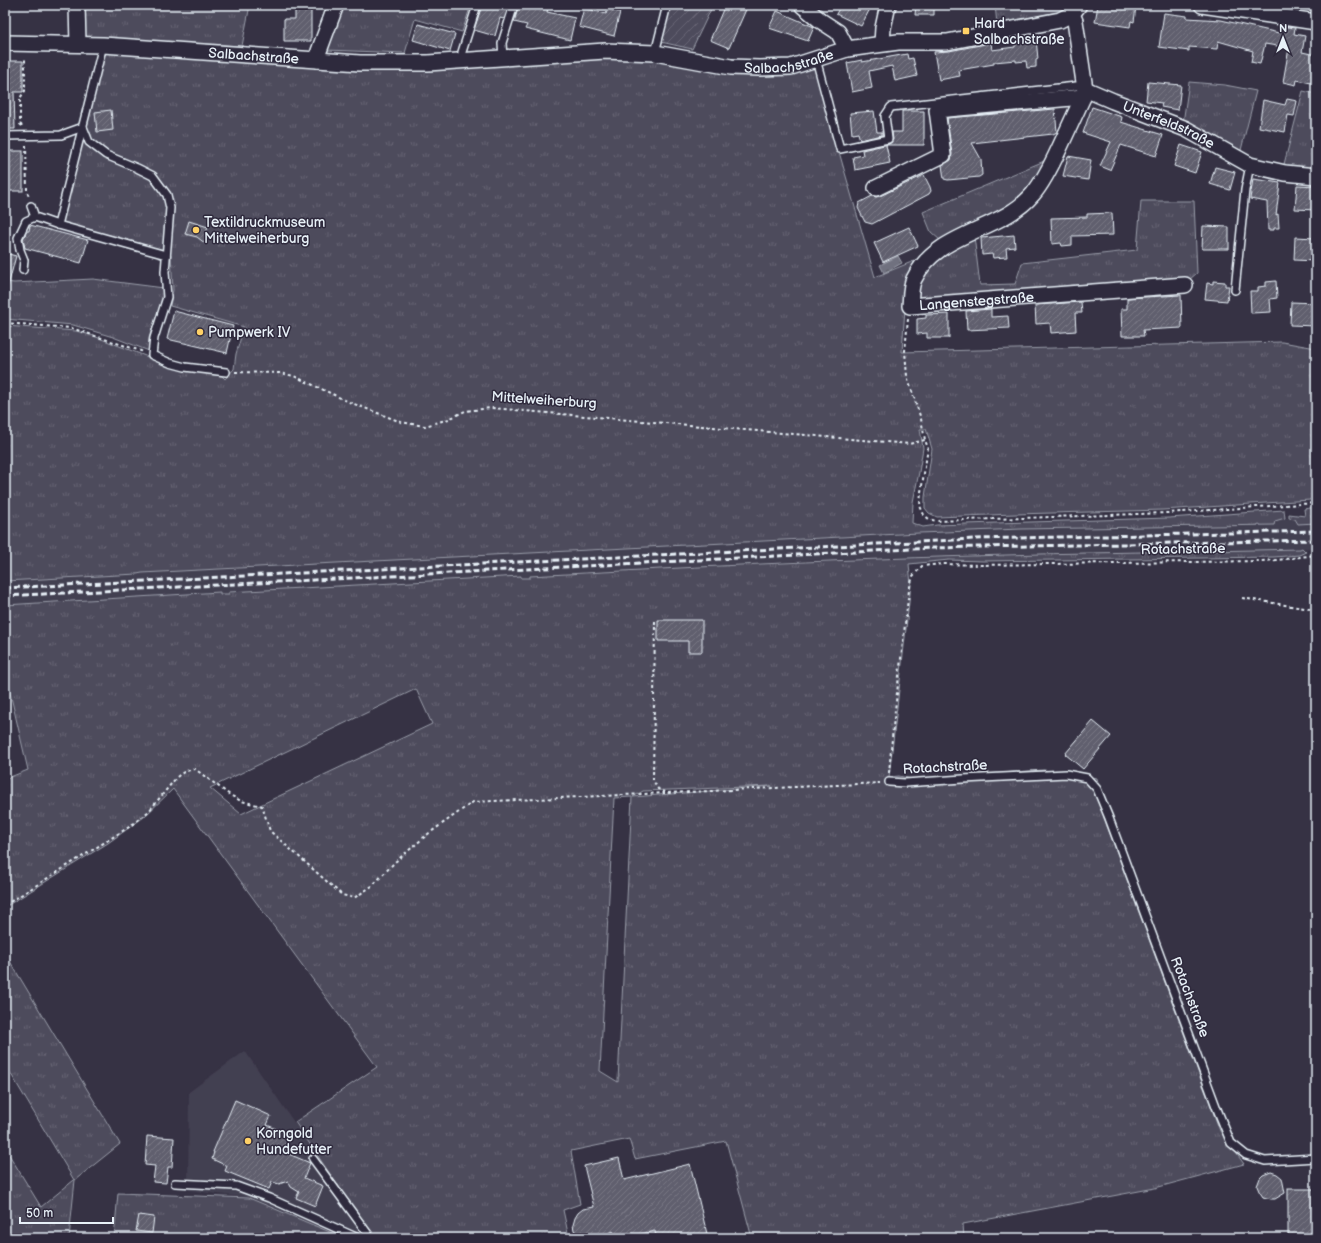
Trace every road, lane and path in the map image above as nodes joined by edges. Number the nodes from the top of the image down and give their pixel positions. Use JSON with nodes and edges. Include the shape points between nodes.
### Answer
{"nodes":[{"id":1,"x":77,"y":5,"type":"edge"},
{"id":2,"x":336,"y":5,"type":"edge"},
{"id":3,"x":476,"y":5,"type":"edge"},
{"id":4,"x":514,"y":5,"type":"edge"},
{"id":5,"x":667,"y":5,"type":"edge"},
{"id":6,"x":802,"y":5,"type":"edge"},
{"id":7,"x":888,"y":5,"type":"edge"},
{"id":8,"x":1202,"y":5,"type":"edge"},
{"id":9,"x":1075,"y":10,"type":"edge"},
{"id":10,"x":1316,"y":22,"type":"edge"},
{"id":11,"x":5,"y":43,"type":"edge"},
{"id":12,"x":78,"y":44,"type":"junction"},
{"id":13,"x":103,"y":44,"type":"junction"},
{"id":14,"x":882,"y":44,"type":"junction"},
{"id":15,"x":847,"y":49,"type":"junction"},
{"id":16,"x":25,"y":51,"type":"dead end"},
{"id":17,"x":655,"y":52,"type":"junction"},
{"id":18,"x":502,"y":58,"type":"junction"},
{"id":19,"x":816,"y":59,"type":"junction"},
{"id":20,"x":318,"y":60,"type":"junction"},
{"id":21,"x":462,"y":61,"type":"junction"},
{"id":22,"x":1084,"y":90,"type":"junction"},
{"id":23,"x":83,"y":128,"type":"junction"},
{"id":24,"x":5,"y":136,"type":"edge"},
{"id":25,"x":26,"y":136,"type":"junction"},
{"id":26,"x":1250,"y":165,"type":"junction"},
{"id":27,"x":1316,"y":176,"type":"edge"},
{"id":28,"x":876,"y":188,"type":"dead end"},
{"id":29,"x":31,"y":206,"type":"joint"},
{"id":30,"x":35,"y":217,"type":"junction"},
{"id":31,"x":58,"y":225,"type":"junction"},
{"id":32,"x":166,"y":255,"type":"junction"},
{"id":33,"x":23,"y":270,"type":"dead end"},
{"id":34,"x":1185,"y":286,"type":"dead end"},
{"id":35,"x":1235,"y":290,"type":"dead end"},
{"id":36,"x":910,"y":306,"type":"junction"},
{"id":37,"x":5,"y":323,"type":"edge"},
{"id":38,"x":152,"y":355,"type":"junction"},
{"id":39,"x":226,"y":372,"type":"joint"},
{"id":40,"x":925,"y":440,"type":"junction"},
{"id":41,"x":1316,"y":503,"type":"edge"},
{"id":42,"x":1316,"y":555,"type":"edge"},
{"id":43,"x":1242,"y":598,"type":"dead end"},
{"id":44,"x":1316,"y":610,"type":"edge"},
{"id":45,"x":655,"y":620,"type":"dead end"},
{"id":46,"x":889,"y":782,"type":"junction"},
{"id":47,"x":668,"y":793,"type":"junction"},
{"id":48,"x":5,"y":905,"type":"edge"},
{"id":49,"x":1316,"y":1158,"type":"edge"},
{"id":50,"x":313,"y":1159,"type":"dead end"},
{"id":51,"x":175,"y":1183,"type":"dead end"},
{"id":52,"x":358,"y":1238,"type":"edge"},
{"id":53,"x":371,"y":1238,"type":"edge"}],
"edges":[{"from":1,"to":12,"type":"street"},
{"from":2,"to":20,"type":"street"},
{"from":3,"to":21,"type":"lane","via":[[462,52]]},
{"from":4,"to":18,"type":"lane","via":[[502,44]]},
{"from":5,"to":17,"type":"lane"},
{"from":6,"to":15,"type":"street","via":[[838,32]]},
{"from":7,"to":14,"type":"street","via":[[882,28]]},
{"from":8,"to":10,"type":"street"},
{"from":9,"to":14,"type":"street","name":"Salbachstraße","via":[[1060,20],[947,42]]},
{"from":9,"to":22,"type":"street"},
{"from":11,"to":12,"type":"street","name":"Salbachstraße"},
{"from":12,"to":13,"type":"street","name":"Salbachstraße"},
{"from":13,"to":20,"type":"street","name":"Salbachstraße"},
{"from":13,"to":23,"type":"lane"},
{"from":14,"to":15,"type":"street","name":"Salbachstraße"},
{"from":15,"to":19,"type":"street","name":"Salbachstraße"},
{"from":16,"to":25,"type":"path","via":[[25,91],[20,98],[20,124]]},
{"from":17,"to":18,"type":"street","name":"Salbachstraße","via":[[605,51]]},
{"from":17,"to":19,"type":"street","name":"Salbachstraße","via":[[731,67],[791,66]]},
{"from":18,"to":21,"type":"street","name":"Salbachstraße"},
{"from":19,"to":22,"type":"lane","via":[[840,149],[888,139],[885,116],[891,108]]},
{"from":20,"to":21,"type":"street","name":"Salbachstraße","via":[[360,63]]},
{"from":22,"to":26,"type":"street","name":"Unterfeldstraße","via":[[1186,129]]},
{"from":22,"to":28,"type":"street","via":[[937,110],[942,155]]},
{"from":22,"to":36,"type":"street","name":"Langenstegstraße","via":[[1050,168],[1034,194],[1002,218],[970,232],[926,260],[913,280]]},
{"from":23,"to":25,"type":"lane","via":[[61,135]]},
{"from":23,"to":31,"type":"lane"},
{"from":23,"to":32,"type":"lane","via":[[89,142],[106,155],[153,176],[167,195],[170,208]]},
{"from":24,"to":25,"type":"lane"},
{"from":25,"to":29,"type":"path","via":[[27,191]]},
{"from":26,"to":27,"type":"street","name":"Unterfeldstraße","via":[[1285,173]]},
{"from":26,"to":35,"type":"lane"},
{"from":29,"to":30,"type":"lane"},
{"from":30,"to":31,"type":"lane"},
{"from":30,"to":33,"type":"lane","via":[[26,221],[18,238],[24,260]]},
{"from":31,"to":32,"type":"lane"},
{"from":32,"to":38,"type":"lane","via":[[167,297],[154,338]]},
{"from":34,"to":36,"type":"street","name":"Langenstegstraße"},
{"from":36,"to":40,"type":"path","via":[[905,351],[907,376]]},
{"from":37,"to":38,"type":"path","via":[[72,328]]},
{"from":38,"to":39,"type":"lane","via":[[185,367]]},
{"from":39,"to":40,"type":"path","name":"Mittelweiherburg","via":[[280,373],[294,376],[349,402],[401,422],[425,426],[449,420],[465,411],[490,408],[909,444]]},
{"from":40,"to":41,"type":"path","via":[[928,448],[920,506],[924,515],[936,521],[1167,514]]},
{"from":42,"to":46,"type":"path","name":"Rotachstraße","via":[[1261,561],[922,566],[913,576],[909,590]]},
{"from":43,"to":44,"type":"path"},
{"from":45,"to":47,"type":"path","via":[[653,780],[658,789]]},
{"from":46,"to":47,"type":"path"},
{"from":46,"to":49,"type":"lane","name":"Rotachstraße","via":[[1066,774],[1087,778],[1097,789],[1109,818],[1231,1143],[1246,1154],[1265,1161]]},
{"from":47,"to":48,"type":"path","via":[[473,802],[428,834],[372,886],[354,898],[342,895],[270,831],[262,806],[241,801],[195,769],[188,770],[181,773],[149,811],[129,827]]},
{"from":50,"to":53,"type":"lane"},
{"from":51,"to":52,"type":"lane","via":[[236,1186]]}]}
